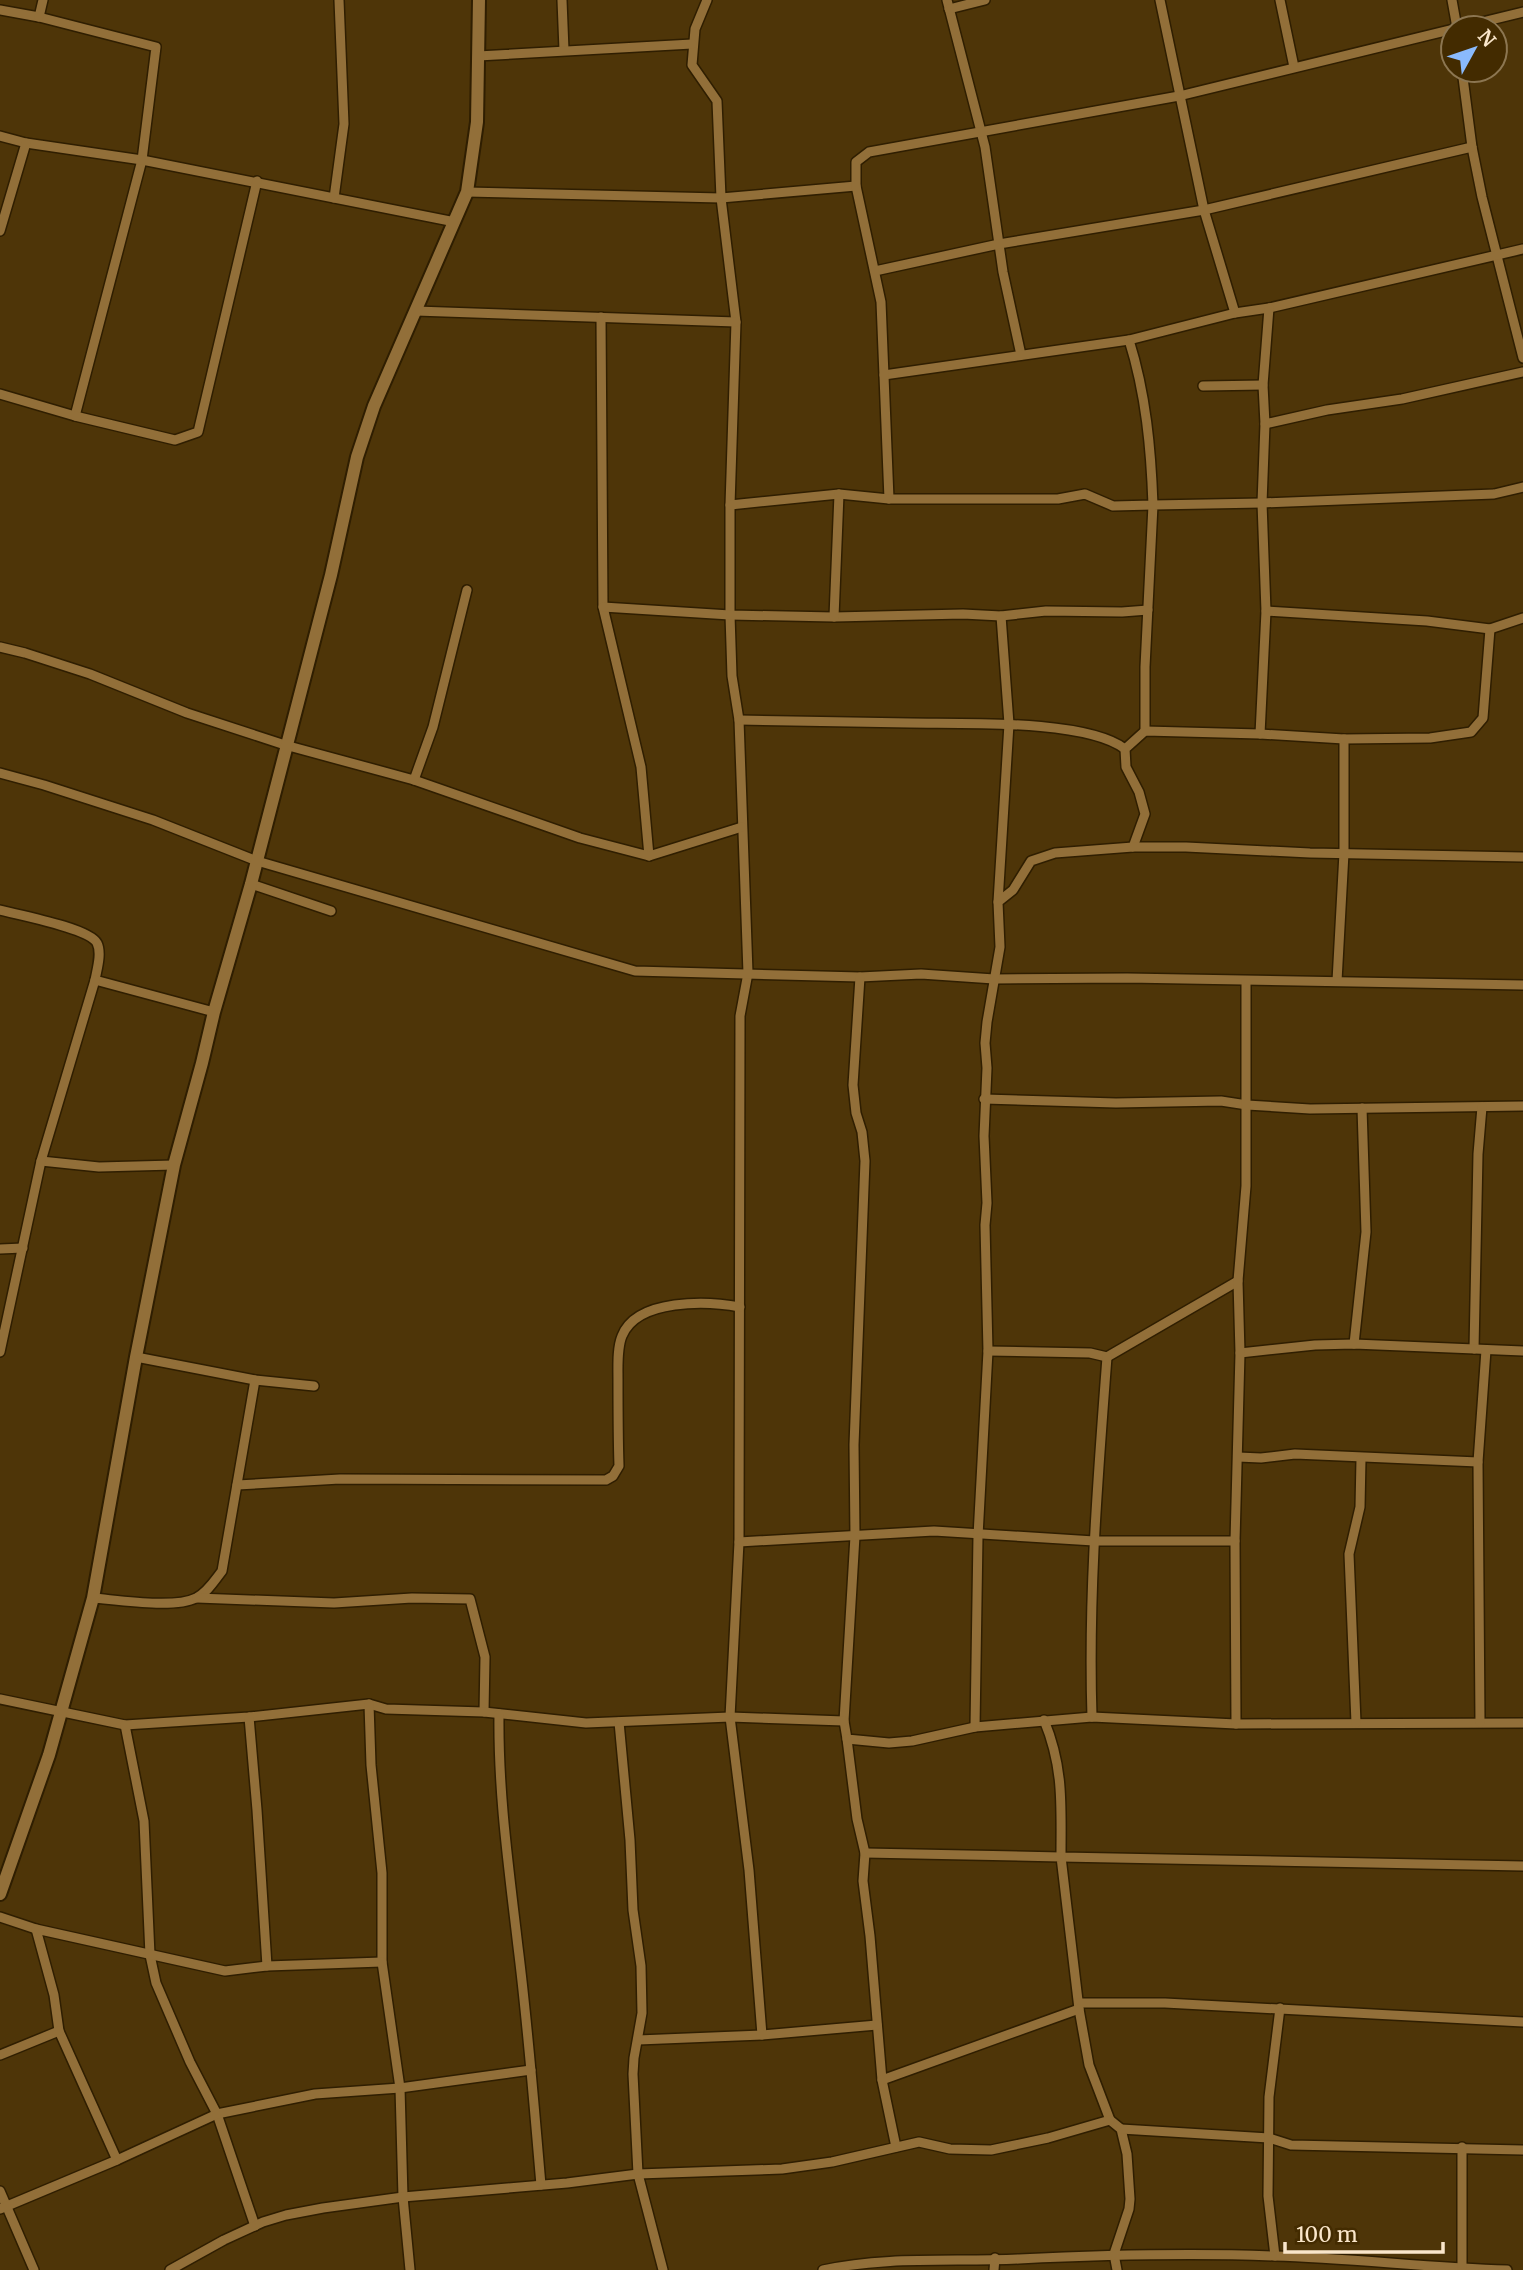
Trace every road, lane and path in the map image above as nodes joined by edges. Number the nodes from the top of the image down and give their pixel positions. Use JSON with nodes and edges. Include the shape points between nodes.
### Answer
{"nodes":[{"id":1,"x":43,"y":0,"type":"edge"},
{"id":2,"x":339,"y":0,"type":"edge"},
{"id":3,"x":479,"y":0,"type":"edge"},
{"id":4,"x":562,"y":0,"type":"edge"},
{"id":5,"x":707,"y":0,"type":"edge"},
{"id":6,"x":985,"y":0,"type":"edge"},
{"id":7,"x":1160,"y":0,"type":"edge"},
{"id":8,"x":1280,"y":0,"type":"edge"},
{"id":9,"x":948,"y":4,"type":"edge"},
{"id":10,"x":0,"y":10,"type":"edge"},
{"id":11,"x":39,"y":17,"type":"junction"},
{"id":12,"x":1439,"y":31,"type":"edge"},
{"id":13,"x":692,"y":44,"type":"junction"},
{"id":14,"x":564,"y":50,"type":"junction"},
{"id":15,"x":478,"y":56,"type":"junction"},
{"id":16,"x":1294,"y":67,"type":"junction"},
{"id":17,"x":1464,"y":84,"type":"edge"},
{"id":18,"x":1179,"y":96,"type":"junction"},
{"id":19,"x":981,"y":132,"type":"junction"},
{"id":20,"x":0,"y":136,"type":"edge"},
{"id":21,"x":26,"y":143,"type":"junction"},
{"id":22,"x":1472,"y":147,"type":"junction"},
{"id":23,"x":142,"y":160,"type":"junction"},
{"id":24,"x":257,"y":181,"type":"junction"},
{"id":25,"x":856,"y":186,"type":"junction"},
{"id":26,"x":467,"y":192,"type":"junction"},
{"id":27,"x":334,"y":198,"type":"junction"},
{"id":28,"x":722,"y":198,"type":"junction"},
{"id":29,"x":1203,"y":210,"type":"junction"},
{"id":30,"x":455,"y":222,"type":"junction"},
{"id":31,"x":0,"y":231,"type":"edge"},
{"id":32,"x":999,"y":244,"type":"junction"},
{"id":33,"x":1523,"y":249,"type":"edge"},
{"id":34,"x":1496,"y":255,"type":"junction"},
{"id":35,"x":876,"y":271,"type":"junction"},
{"id":36,"x":1269,"y":308,"type":"junction"},
{"id":37,"x":416,"y":311,"type":"junction"},
{"id":38,"x":1236,"y":313,"type":"junction"},
{"id":39,"x":601,"y":317,"type":"junction"},
{"id":40,"x":736,"y":322,"type":"junction"},
{"id":41,"x":1129,"y":340,"type":"junction"},
{"id":42,"x":1021,"y":355,"type":"junction"},
{"id":43,"x":1523,"y":358,"type":"edge"},
{"id":44,"x":1523,"y":372,"type":"edge"},
{"id":45,"x":884,"y":375,"type":"junction"},
{"id":46,"x":1264,"y":385,"type":"junction"},
{"id":47,"x":1203,"y":386,"type":"dead end"},
{"id":48,"x":0,"y":394,"type":"edge"},
{"id":49,"x":75,"y":416,"type":"junction"},
{"id":50,"x":1265,"y":424,"type":"junction"},
{"id":51,"x":1523,"y":487,"type":"edge"},
{"id":52,"x":839,"y":494,"type":"junction"},
{"id":53,"x":889,"y":499,"type":"junction"},
{"id":54,"x":1262,"y":503,"type":"junction"},
{"id":55,"x":730,"y":505,"type":"junction"},
{"id":56,"x":1153,"y":505,"type":"junction"},
{"id":57,"x":467,"y":590,"type":"dead end"},
{"id":58,"x":603,"y":607,"type":"junction"},
{"id":59,"x":1148,"y":610,"type":"junction"},
{"id":60,"x":1266,"y":611,"type":"junction"},
{"id":61,"x":730,"y":615,"type":"junction"},
{"id":62,"x":1001,"y":616,"type":"junction"},
{"id":63,"x":834,"y":617,"type":"junction"},
{"id":64,"x":1523,"y":618,"type":"edge"},
{"id":65,"x":1489,"y":629,"type":"junction"},
{"id":66,"x":0,"y":648,"type":"edge"},
{"id":67,"x":739,"y":720,"type":"junction"},
{"id":68,"x":1009,"y":724,"type":"junction"},
{"id":69,"x":1145,"y":731,"type":"junction"},
{"id":70,"x":1260,"y":734,"type":"junction"},
{"id":71,"x":1344,"y":739,"type":"junction"},
{"id":72,"x":285,"y":745,"type":"junction"},
{"id":73,"x":1125,"y":749,"type":"junction"},
{"id":74,"x":0,"y":773,"type":"edge"},
{"id":75,"x":414,"y":780,"type":"junction"},
{"id":76,"x":742,"y":827,"type":"junction"},
{"id":77,"x":1133,"y":847,"type":"junction"},
{"id":78,"x":1345,"y":853,"type":"junction"},
{"id":79,"x":649,"y":856,"type":"junction"},
{"id":80,"x":1523,"y":857,"type":"edge"},
{"id":81,"x":257,"y":860,"type":"junction"},
{"id":82,"x":251,"y":884,"type":"junction"},
{"id":83,"x":998,"y":902,"type":"junction"},
{"id":84,"x":0,"y":910,"type":"edge"},
{"id":85,"x":331,"y":911,"type":"dead end"},
{"id":86,"x":748,"y":973,"type":"junction"},
{"id":87,"x":860,"y":976,"type":"junction"},
{"id":88,"x":994,"y":979,"type":"junction"},
{"id":89,"x":95,"y":980,"type":"junction"},
{"id":90,"x":1336,"y":981,"type":"junction"},
{"id":91,"x":1246,"y":982,"type":"junction"},
{"id":92,"x":1523,"y":985,"type":"edge"},
{"id":93,"x":214,"y":1012,"type":"junction"},
{"id":94,"x":984,"y":1099,"type":"junction"},
{"id":95,"x":1247,"y":1105,"type":"junction"},
{"id":96,"x":1523,"y":1106,"type":"edge"},
{"id":97,"x":1482,"y":1107,"type":"junction"},
{"id":98,"x":1362,"y":1108,"type":"junction"},
{"id":99,"x":41,"y":1161,"type":"junction"},
{"id":100,"x":174,"y":1165,"type":"junction"},
{"id":101,"x":23,"y":1248,"type":"junction"},
{"id":102,"x":0,"y":1249,"type":"edge"},
{"id":103,"x":1238,"y":1281,"type":"junction"},
{"id":104,"x":740,"y":1307,"type":"junction"},
{"id":105,"x":1354,"y":1345,"type":"junction"},
{"id":106,"x":1474,"y":1349,"type":"junction"},
{"id":107,"x":1486,"y":1350,"type":"junction"},
{"id":108,"x":1523,"y":1350,"type":"edge"},
{"id":109,"x":988,"y":1351,"type":"junction"},
{"id":110,"x":0,"y":1352,"type":"edge"},
{"id":111,"x":1240,"y":1353,"type":"junction"},
{"id":112,"x":136,"y":1357,"type":"junction"},
{"id":113,"x":1107,"y":1357,"type":"junction"},
{"id":114,"x":255,"y":1380,"type":"junction"},
{"id":115,"x":314,"y":1386,"type":"dead end"},
{"id":116,"x":1238,"y":1457,"type":"junction"},
{"id":117,"x":1361,"y":1459,"type":"junction"},
{"id":118,"x":1478,"y":1462,"type":"junction"},
{"id":119,"x":237,"y":1485,"type":"junction"},
{"id":120,"x":855,"y":1536,"type":"junction"},
{"id":121,"x":978,"y":1536,"type":"junction"},
{"id":122,"x":1094,"y":1541,"type":"junction"},
{"id":123,"x":1234,"y":1541,"type":"junction"},
{"id":124,"x":739,"y":1542,"type":"junction"},
{"id":125,"x":93,"y":1598,"type":"junction"},
{"id":126,"x":197,"y":1598,"type":"junction"},
{"id":127,"x":0,"y":1699,"type":"edge"},
{"id":128,"x":369,"y":1704,"type":"junction"},
{"id":129,"x":484,"y":1712,"type":"junction"},
{"id":130,"x":62,"y":1713,"type":"junction"},
{"id":131,"x":499,"y":1714,"type":"junction"},
{"id":132,"x":249,"y":1717,"type":"junction"},
{"id":133,"x":730,"y":1717,"type":"junction"},
{"id":134,"x":1092,"y":1717,"type":"junction"},
{"id":135,"x":1044,"y":1720,"type":"junction"},
{"id":136,"x":844,"y":1721,"type":"junction"},
{"id":137,"x":619,"y":1722,"type":"junction"},
{"id":138,"x":1356,"y":1723,"type":"junction"},
{"id":139,"x":1480,"y":1723,"type":"junction"},
{"id":140,"x":1523,"y":1723,"type":"edge"},
{"id":141,"x":125,"y":1724,"type":"junction"},
{"id":142,"x":1236,"y":1724,"type":"junction"},
{"id":143,"x":975,"y":1727,"type":"junction"},
{"id":144,"x":847,"y":1739,"type":"junction"},
{"id":145,"x":865,"y":1853,"type":"junction"},
{"id":146,"x":1062,"y":1857,"type":"junction"},
{"id":147,"x":1523,"y":1866,"type":"edge"},
{"id":148,"x":0,"y":1894,"type":"edge"},
{"id":149,"x":0,"y":1917,"type":"edge"},
{"id":150,"x":36,"y":1928,"type":"junction"},
{"id":151,"x":150,"y":1955,"type":"junction"},
{"id":152,"x":382,"y":1962,"type":"junction"},
{"id":153,"x":267,"y":1966,"type":"junction"},
{"id":154,"x":1079,"y":2006,"type":"junction"},
{"id":155,"x":1280,"y":2008,"type":"junction"},
{"id":156,"x":1523,"y":2022,"type":"edge"},
{"id":157,"x":877,"y":2025,"type":"junction"},
{"id":158,"x":59,"y":2031,"type":"junction"},
{"id":159,"x":762,"y":2035,"type":"junction"},
{"id":160,"x":638,"y":2040,"type":"junction"},
{"id":161,"x":0,"y":2055,"type":"edge"},
{"id":162,"x":531,"y":2070,"type":"junction"},
{"id":163,"x":882,"y":2080,"type":"junction"},
{"id":164,"x":400,"y":2088,"type":"junction"},
{"id":165,"x":217,"y":2114,"type":"junction"},
{"id":166,"x":1110,"y":2120,"type":"junction"},
{"id":167,"x":1121,"y":2129,"type":"junction"},
{"id":168,"x":1269,"y":2138,"type":"junction"},
{"id":169,"x":896,"y":2147,"type":"junction"},
{"id":170,"x":1462,"y":2147,"type":"junction"},
{"id":171,"x":1523,"y":2150,"type":"edge"},
{"id":172,"x":117,"y":2160,"type":"junction"},
{"id":173,"x":638,"y":2174,"type":"junction"},
{"id":174,"x":541,"y":2185,"type":"junction"},
{"id":175,"x":0,"y":2191,"type":"edge"},
{"id":176,"x":403,"y":2197,"type":"junction"},
{"id":177,"x":3,"y":2207,"type":"edge"},
{"id":178,"x":255,"y":2226,"type":"junction"},
{"id":179,"x":1114,"y":2254,"type":"junction"},
{"id":180,"x":1275,"y":2256,"type":"junction"},
{"id":181,"x":995,"y":2258,"type":"junction"},
{"id":182,"x":1462,"y":2269,"type":"edge"},
{"id":183,"x":34,"y":2270,"type":"edge"},
{"id":184,"x":170,"y":2270,"type":"edge"},
{"id":185,"x":410,"y":2270,"type":"edge"},
{"id":186,"x":663,"y":2270,"type":"edge"},
{"id":187,"x":823,"y":2270,"type":"edge"},
{"id":188,"x":994,"y":2270,"type":"edge"},
{"id":189,"x":1117,"y":2270,"type":"edge"},
{"id":190,"x":1507,"y":2270,"type":"edge"}],
"edges":[{"from":1,"to":11,"type":"street"},
{"from":2,"to":27,"type":"street","via":[[344,124]]},
{"from":3,"to":15,"type":"street"},
{"from":4,"to":14,"type":"street"},
{"from":5,"to":13,"type":"street"},
{"from":6,"to":9,"type":"street"},
{"from":7,"to":18,"type":"street"},
{"from":8,"to":16,"type":"street"},
{"from":9,"to":19,"type":"street"},
{"from":10,"to":11,"type":"street"},
{"from":11,"to":23,"type":"street","via":[[156,47]]},
{"from":12,"to":16,"type":"street"},
{"from":13,"to":14,"type":"street"},
{"from":13,"to":28,"type":"street","via":[[692,65],[717,101]]},
{"from":14,"to":15,"type":"street"},
{"from":15,"to":26,"type":"street","via":[[477,122]]},
{"from":16,"to":18,"type":"street"},
{"from":17,"to":22,"type":"street"},
{"from":18,"to":19,"type":"street"},
{"from":18,"to":29,"type":"street"},
{"from":19,"to":25,"type":"street","via":[[869,152],[856,162]]},
{"from":19,"to":32,"type":"street"},
{"from":20,"to":21,"type":"street"},
{"from":21,"to":23,"type":"street"},
{"from":21,"to":31,"type":"street"},
{"from":22,"to":29,"type":"street"},
{"from":22,"to":34,"type":"street"},
{"from":23,"to":24,"type":"street"},
{"from":23,"to":49,"type":"street"},
{"from":24,"to":27,"type":"street"},
{"from":24,"to":49,"type":"street","via":[[198,432],[175,440]]},
{"from":25,"to":28,"type":"street"},
{"from":25,"to":35,"type":"street"},
{"from":26,"to":28,"type":"street"},
{"from":26,"to":30,"type":"street"},
{"from":27,"to":30,"type":"street"},
{"from":28,"to":40,"type":"street"},
{"from":29,"to":32,"type":"street"},
{"from":29,"to":38,"type":"street"},
{"from":30,"to":37,"type":"street"},
{"from":32,"to":35,"type":"street"},
{"from":32,"to":42,"type":"street"},
{"from":33,"to":34,"type":"street"},
{"from":34,"to":36,"type":"street"},
{"from":34,"to":43,"type":"street"},
{"from":35,"to":45,"type":"street"},
{"from":36,"to":38,"type":"street"},
{"from":36,"to":46,"type":"street"},
{"from":37,"to":39,"type":"street"},
{"from":37,"to":72,"type":"street","via":[[357,457]]},
{"from":38,"to":41,"type":"street"},
{"from":39,"to":40,"type":"street"},
{"from":39,"to":58,"type":"street"},
{"from":40,"to":55,"type":"street"},
{"from":41,"to":42,"type":"street"},
{"from":41,"to":56,"type":"street","via":[[1144,400]]},
{"from":42,"to":45,"type":"street"},
{"from":44,"to":50,"type":"street"},
{"from":45,"to":53,"type":"street"},
{"from":46,"to":47,"type":"street"},
{"from":46,"to":50,"type":"street"},
{"from":48,"to":49,"type":"street"},
{"from":50,"to":54,"type":"street"},
{"from":51,"to":54,"type":"street","via":[[1494,494]]},
{"from":52,"to":53,"type":"street"},
{"from":52,"to":55,"type":"street"},
{"from":52,"to":63,"type":"street"},
{"from":53,"to":56,"type":"street","via":[[1058,499],[1085,494],[1113,506]]},
{"from":54,"to":56,"type":"street"},
{"from":54,"to":60,"type":"street"},
{"from":55,"to":61,"type":"street"},
{"from":56,"to":59,"type":"street"},
{"from":57,"to":75,"type":"street","via":[[433,727]]},
{"from":58,"to":61,"type":"street"},
{"from":58,"to":79,"type":"street","via":[[640,767]]},
{"from":59,"to":62,"type":"street"},
{"from":59,"to":69,"type":"street"},
{"from":60,"to":65,"type":"street"},
{"from":60,"to":70,"type":"street"},
{"from":61,"to":63,"type":"street"},
{"from":61,"to":67,"type":"street"},
{"from":62,"to":63,"type":"street"},
{"from":62,"to":68,"type":"street"},
{"from":64,"to":65,"type":"street"},
{"from":65,"to":71,"type":"street","via":[[1483,718],[1471,732],[1430,738]]},
{"from":66,"to":72,"type":"street","via":[[90,674]]},
{"from":67,"to":68,"type":"street"},
{"from":67,"to":76,"type":"street"},
{"from":68,"to":73,"type":"street","via":[[1099,735]]},
{"from":68,"to":83,"type":"street"},
{"from":69,"to":70,"type":"street"},
{"from":69,"to":73,"type":"street"},
{"from":70,"to":71,"type":"street"},
{"from":71,"to":78,"type":"street"},
{"from":72,"to":75,"type":"street"},
{"from":72,"to":81,"type":"street"},
{"from":73,"to":77,"type":"street","via":[[1126,767],[1145,814]]},
{"from":74,"to":81,"type":"street","via":[[153,820]]},
{"from":75,"to":79,"type":"street","via":[[579,838]]},
{"from":76,"to":79,"type":"street"},
{"from":76,"to":86,"type":"street"},
{"from":77,"to":78,"type":"street"},
{"from":77,"to":83,"type":"street","via":[[1040,857],[1031,861],[1013,890]]},
{"from":78,"to":80,"type":"street"},
{"from":78,"to":90,"type":"street"},
{"from":81,"to":82,"type":"street"},
{"from":81,"to":86,"type":"street","via":[[635,971]]},
{"from":82,"to":85,"type":"street"},
{"from":82,"to":93,"type":"street"},
{"from":83,"to":88,"type":"street","via":[[1000,947]]},
{"from":84,"to":89,"type":"street","via":[[85,932],[97,942]]},
{"from":86,"to":87,"type":"street"},
{"from":86,"to":104,"type":"street","via":[[740,1016]]},
{"from":87,"to":88,"type":"street"},
{"from":87,"to":120,"type":"street","via":[[853,1085],[865,1161]]},
{"from":88,"to":91,"type":"street"},
{"from":88,"to":94,"type":"street","via":[[986,1022]]},
{"from":89,"to":93,"type":"street"},
{"from":89,"to":99,"type":"street"},
{"from":90,"to":91,"type":"street"},
{"from":90,"to":92,"type":"street"},
{"from":91,"to":95,"type":"street"},
{"from":93,"to":100,"type":"street"},
{"from":94,"to":95,"type":"street"},
{"from":94,"to":109,"type":"street"},
{"from":95,"to":98,"type":"street"},
{"from":95,"to":103,"type":"street"},
{"from":96,"to":97,"type":"street"},
{"from":97,"to":98,"type":"street"},
{"from":97,"to":106,"type":"street"},
{"from":98,"to":105,"type":"street","via":[[1366,1232]]},
{"from":99,"to":100,"type":"street","via":[[99,1167]]},
{"from":99,"to":101,"type":"street"},
{"from":100,"to":112,"type":"street"},
{"from":101,"to":102,"type":"street"},
{"from":101,"to":110,"type":"street"},
{"from":103,"to":111,"type":"street"},
{"from":103,"to":113,"type":"street"},
{"from":104,"to":119,"type":"street","via":[[714,1302],[683,1305],[649,1311],[631,1321],[621,1336],[618,1357],[618,1466],[606,1480],[340,1479]]},
{"from":104,"to":124,"type":"street"},
{"from":105,"to":106,"type":"street"},
{"from":105,"to":111,"type":"street"},
{"from":106,"to":107,"type":"street"},
{"from":107,"to":108,"type":"street"},
{"from":107,"to":118,"type":"street"},
{"from":109,"to":113,"type":"street"},
{"from":109,"to":121,"type":"street"},
{"from":111,"to":116,"type":"street"},
{"from":112,"to":114,"type":"street"},
{"from":112,"to":125,"type":"street"},
{"from":113,"to":122,"type":"street"},
{"from":114,"to":115,"type":"street"},
{"from":114,"to":119,"type":"street"},
{"from":116,"to":117,"type":"street","via":[[1294,1454]]},
{"from":116,"to":123,"type":"street"},
{"from":117,"to":118,"type":"street"},
{"from":117,"to":138,"type":"street","via":[[1360,1507],[1349,1554]]},
{"from":118,"to":139,"type":"street"},
{"from":119,"to":126,"type":"street","via":[[222,1571]]},
{"from":120,"to":121,"type":"street","via":[[934,1531]]},
{"from":120,"to":124,"type":"street"},
{"from":120,"to":136,"type":"street"},
{"from":121,"to":122,"type":"street"},
{"from":121,"to":143,"type":"street"},
{"from":122,"to":123,"type":"street"},
{"from":122,"to":134,"type":"street"},
{"from":123,"to":142,"type":"street"},
{"from":124,"to":133,"type":"street"},
{"from":125,"to":126,"type":"street","via":[[159,1602]]},
{"from":125,"to":130,"type":"street"},
{"from":126,"to":129,"type":"street","via":[[334,1603],[470,1599],[485,1657]]},
{"from":127,"to":130,"type":"street"},
{"from":128,"to":129,"type":"street","via":[[426,1712]]},
{"from":128,"to":132,"type":"street"},
{"from":128,"to":152,"type":"street","via":[[370,1765],[382,1873]]},
{"from":129,"to":131,"type":"street"},
{"from":130,"to":141,"type":"street"},
{"from":130,"to":148,"type":"street"},
{"from":131,"to":137,"type":"street"},
{"from":131,"to":162,"type":"street","via":[[502,1807]]},
{"from":132,"to":141,"type":"street"},
{"from":132,"to":153,"type":"street"},
{"from":133,"to":136,"type":"street"},
{"from":133,"to":137,"type":"street"},
{"from":133,"to":159,"type":"street","via":[[749,1870]]},
{"from":134,"to":135,"type":"street"},
{"from":134,"to":142,"type":"street"},
{"from":135,"to":143,"type":"street"},
{"from":135,"to":146,"type":"street","via":[[1057,1756]]},
{"from":136,"to":144,"type":"street"},
{"from":137,"to":160,"type":"street","via":[[641,1966]]},
{"from":138,"to":139,"type":"street"},
{"from":138,"to":142,"type":"street"},
{"from":139,"to":140,"type":"street"},
{"from":141,"to":151,"type":"street","via":[[148,1856]]},
{"from":143,"to":144,"type":"street","via":[[900,1742]]},
{"from":144,"to":145,"type":"street"},
{"from":145,"to":146,"type":"street"},
{"from":145,"to":157,"type":"street","via":[[863,1881]]},
{"from":146,"to":147,"type":"street"},
{"from":146,"to":154,"type":"street"},
{"from":149,"to":150,"type":"street"},
{"from":150,"to":151,"type":"street"},
{"from":150,"to":158,"type":"street"},
{"from":151,"to":153,"type":"street","via":[[225,1971]]},
{"from":151,"to":165,"type":"street","via":[[165,2007]]},
{"from":152,"to":153,"type":"street"},
{"from":152,"to":164,"type":"street"},
{"from":154,"to":155,"type":"street","via":[[1165,2003]]},
{"from":154,"to":163,"type":"street"},
{"from":154,"to":166,"type":"street","via":[[1089,2065]]},
{"from":155,"to":156,"type":"street"},
{"from":155,"to":168,"type":"street"},
{"from":157,"to":159,"type":"street"},
{"from":157,"to":163,"type":"street"},
{"from":158,"to":161,"type":"street"},
{"from":158,"to":172,"type":"street"},
{"from":159,"to":160,"type":"street"},
{"from":160,"to":173,"type":"street","via":[[634,2058]]},
{"from":162,"to":164,"type":"street"},
{"from":162,"to":174,"type":"street"},
{"from":163,"to":169,"type":"street"},
{"from":164,"to":165,"type":"street","via":[[315,2094]]},
{"from":164,"to":176,"type":"street"},
{"from":165,"to":172,"type":"street"},
{"from":165,"to":178,"type":"street"},
{"from":166,"to":167,"type":"street"},
{"from":166,"to":169,"type":"street","via":[[991,2150],[950,2149],[919,2142]]},
{"from":167,"to":168,"type":"street"},
{"from":167,"to":179,"type":"street","via":[[1130,2199]]},
{"from":168,"to":170,"type":"street","via":[[1291,2145]]},
{"from":168,"to":180,"type":"street","via":[[1268,2196]]},
{"from":169,"to":173,"type":"street","via":[[782,2169]]},
{"from":170,"to":171,"type":"street"},
{"from":170,"to":182,"type":"street"},
{"from":172,"to":177,"type":"street"},
{"from":173,"to":174,"type":"street"},
{"from":173,"to":186,"type":"street"},
{"from":174,"to":176,"type":"street"},
{"from":175,"to":177,"type":"street"},
{"from":176,"to":178,"type":"street","via":[[286,2215]]},
{"from":176,"to":185,"type":"street"},
{"from":177,"to":183,"type":"street"},
{"from":178,"to":184,"type":"street"},
{"from":179,"to":180,"type":"street"},
{"from":179,"to":181,"type":"street"},
{"from":179,"to":189,"type":"street"},
{"from":180,"to":182,"type":"street"},
{"from":181,"to":187,"type":"street","via":[[872,2262]]},
{"from":181,"to":188,"type":"street"},
{"from":182,"to":190,"type":"street"}]}
